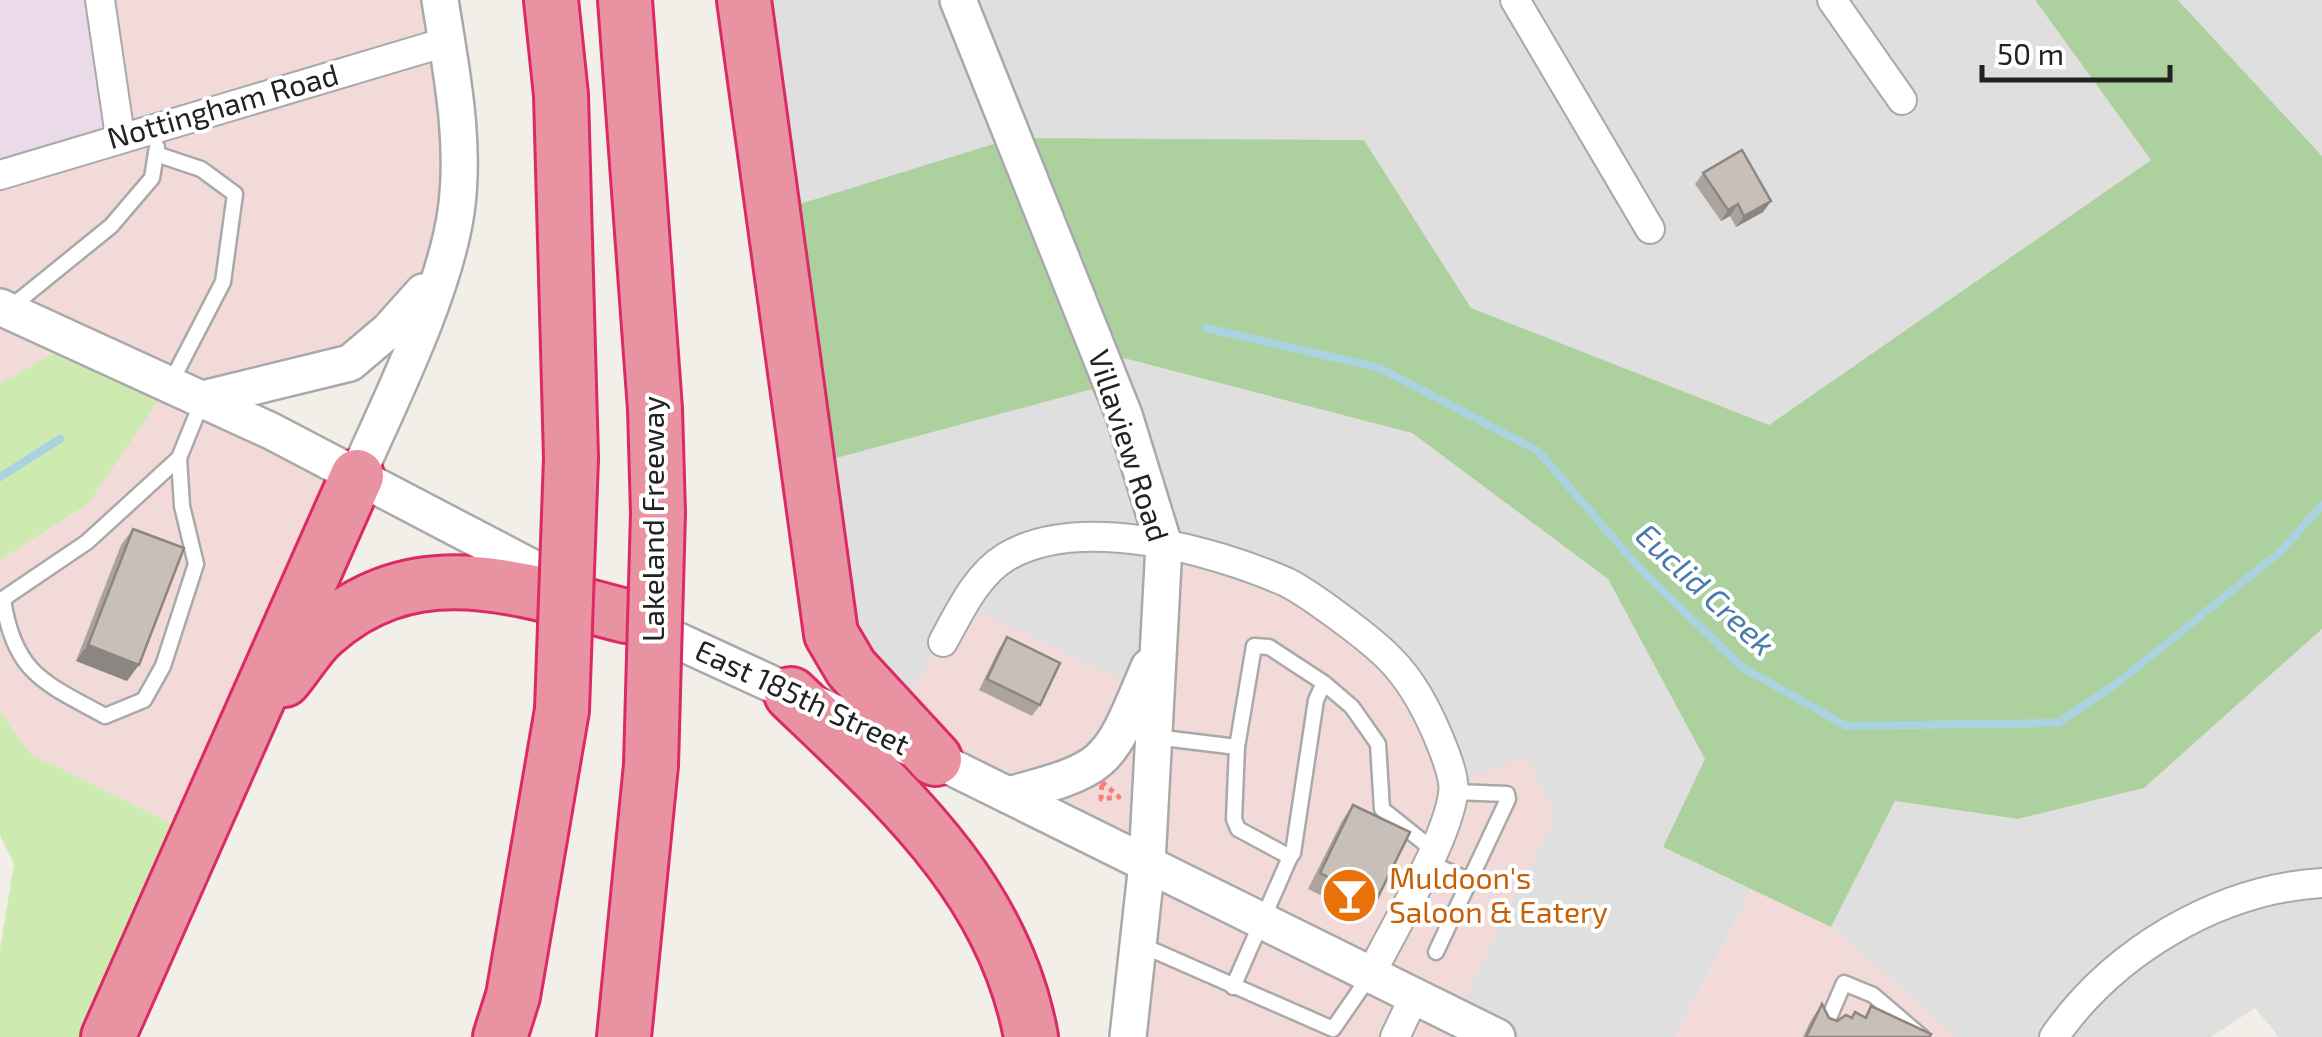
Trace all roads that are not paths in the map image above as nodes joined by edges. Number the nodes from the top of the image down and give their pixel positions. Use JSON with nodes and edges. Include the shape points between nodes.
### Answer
{"nodes":[{"id":1,"x":100,"y":0,"type":"edge"},
{"id":2,"x":440,"y":0,"type":"edge"},
{"id":3,"x":551,"y":0,"type":"edge"},
{"id":4,"x":625,"y":0,"type":"edge"},
{"id":5,"x":744,"y":0,"type":"edge"},
{"id":6,"x":958,"y":0,"type":"edge"},
{"id":7,"x":1515,"y":0,"type":"edge"},
{"id":8,"x":1832,"y":0,"type":"edge"},
{"id":9,"x":446,"y":42,"type":"junction"},
{"id":10,"x":1902,"y":100,"type":"dead end"},
{"id":11,"x":162,"y":124,"type":"junction"},
{"id":12,"x":120,"y":136,"type":"junction"},
{"id":13,"x":156,"y":154,"type":"junction"},
{"id":14,"x":0,"y":175,"type":"edge"},
{"id":15,"x":1650,"y":229,"type":"dead end"},
{"id":16,"x":444,"y":263,"type":"junction"},
{"id":17,"x":2,"y":312,"type":"edge"},
{"id":18,"x":170,"y":384,"type":"junction"},
{"id":19,"x":203,"y":398,"type":"junction"},
{"id":20,"x":179,"y":458,"type":"junction"},
{"id":21,"x":357,"y":476,"type":"junction"},
{"id":22,"x":1164,"y":545,"type":"junction"},
{"id":23,"x":626,"y":616,"type":"junction"},
{"id":24,"x":943,"y":642,"type":"dead end"},
{"id":25,"x":1159,"y":643,"type":"junction"},
{"id":26,"x":1324,"y":684,"type":"junction"},
{"id":27,"x":792,"y":694,"type":"junction"},
{"id":28,"x":562,"y":710,"type":"junction"},
{"id":29,"x":249,"y":724,"type":"junction"},
{"id":30,"x":1154,"y":737,"type":"junction"},
{"id":31,"x":1237,"y":747,"type":"junction"},
{"id":32,"x":935,"y":759,"type":"junction"},
{"id":33,"x":651,"y":765,"type":"junction"},
{"id":34,"x":1454,"y":792,"type":"junction"},
{"id":35,"x":1008,"y":795,"type":"junction"},
{"id":36,"x":1429,"y":855,"type":"junction"},
{"id":37,"x":1290,"y":857,"type":"junction"},
{"id":38,"x":1148,"y":863,"type":"junction"},
{"id":39,"x":1470,"y":880,"type":"junction"},
{"id":40,"x":2322,"y":883,"type":"edge"},
{"id":41,"x":1260,"y":920,"type":"junction"},
{"id":42,"x":1138,"y":944,"type":"junction"},
{"id":43,"x":1436,"y":952,"type":"dead end"},
{"id":44,"x":1371,"y":974,"type":"junction"},
{"id":45,"x":1233,"y":987,"type":"junction"},
{"id":46,"x":1415,"y":995,"type":"junction"},
{"id":47,"x":1824,"y":1026,"type":"edge"},
{"id":48,"x":1333,"y":1029,"type":"junction"},
{"id":49,"x":108,"y":1037,"type":"edge"},
{"id":50,"x":500,"y":1037,"type":"edge"},
{"id":51,"x":538,"y":1037,"type":"edge"},
{"id":52,"x":624,"y":1037,"type":"edge"},
{"id":53,"x":660,"y":1037,"type":"edge"},
{"id":54,"x":1032,"y":1037,"type":"edge"},
{"id":55,"x":1128,"y":1037,"type":"edge"},
{"id":56,"x":1349,"y":1037,"type":"edge"},
{"id":57,"x":1395,"y":1037,"type":"edge"},
{"id":58,"x":1497,"y":1037,"type":"edge"},
{"id":59,"x":1922,"y":1037,"type":"edge"},
{"id":60,"x":2054,"y":1037,"type":"edge"}],
"edges":[{"from":1,"to":12,"type":"street"},
{"from":2,"to":9,"type":"street"},
{"from":3,"to":28,"type":"highway","bridge":true,"via":[[561,95],[571,458]]},
{"from":4,"to":33,"type":"highway","name":"Lakeland Freeway","bridge":true,"via":[[658,514]]},
{"from":5,"to":32,"type":"highway","via":[[831,634],[851,668]]},
{"from":6,"to":22,"type":"street","name":"Villaview Road","via":[[1124,415]]},
{"from":7,"to":15,"type":"street"},
{"from":8,"to":10,"type":"street"},
{"from":9,"to":11,"type":"street","name":"Nottingham Road"},
{"from":9,"to":16,"type":"street","via":[[459,164]]},
{"from":11,"to":12,"type":"street","name":"Nottingham Road"},
{"from":11,"to":13,"type":"lane"},
{"from":12,"to":14,"type":"street","name":"Nottingham Road"},
{"from":13,"to":17,"type":"lane","via":[[152,178],[112,226]]},
{"from":13,"to":18,"type":"lane","via":[[201,168],[235,194],[223,282]]},
{"from":16,"to":19,"type":"street","via":[[410,310],[350,363]]},
{"from":16,"to":21,"type":"street"},
{"from":17,"to":18,"type":"street","name":"East 185th Street"},
{"from":18,"to":19,"type":"street","name":"East 185th Street"},
{"from":19,"to":20,"type":"lane"},
{"from":19,"to":21,"type":"street","name":"East 185th Street"},
{"from":20,"to":20,"type":"lane","via":[[196,564],[163,666],[144,700],[105,716],[35,678],[8,627],[4,600],[87,542]]},
{"from":21,"to":23,"type":"street","name":"East 185th Street"},
{"from":21,"to":29,"type":"highway"},
{"from":22,"to":24,"type":"street","via":[[1096,536],[1058,539],[1005,557],[971,592]]},
{"from":22,"to":25,"type":"street","name":"Villaview Road"},
{"from":22,"to":34,"type":"street","via":[[1290,584],[1390,658],[1423,701]]},
{"from":23,"to":27,"type":"street","name":"East 185th Street"},
{"from":23,"to":29,"type":"highway","via":[[491,582],[414,586],[370,599],[322,632]]},
{"from":25,"to":30,"type":"street","name":"Villaview Road"},
{"from":25,"to":35,"type":"street","via":[[1120,734],[1101,761],[1077,777]]},
{"from":26,"to":31,"type":"lane","via":[[1269,647],[1254,646]]},
{"from":26,"to":36,"type":"lane","via":[[1352,707],[1378,744],[1382,809]]},
{"from":26,"to":37,"type":"lane"},
{"from":27,"to":32,"type":"street","name":"East 185th Street"},
{"from":27,"to":54,"type":"highway","via":[[922,820],[987,912],[1024,1000]]},
{"from":28,"to":50,"type":"highway","via":[[513,996]]},
{"from":28,"to":51,"type":"highway"},
{"from":29,"to":49,"type":"highway"},
{"from":30,"to":31,"type":"lane"},
{"from":30,"to":38,"type":"street","name":"Villaview Road"},
{"from":31,"to":37,"type":"lane","via":[[1238,829]]},
{"from":32,"to":35,"type":"street","name":"East 185th Street"},
{"from":33,"to":52,"type":"highway","name":"Lakeland Freeway"},
{"from":33,"to":53,"type":"highway"},
{"from":34,"to":36,"type":"street"},
{"from":34,"to":39,"type":"lane","via":[[1507,794]]},
{"from":35,"to":38,"type":"street","name":"East 185th Street"},
{"from":36,"to":39,"type":"lane"},
{"from":36,"to":44,"type":"street"},
{"from":37,"to":41,"type":"lane"},
{"from":38,"to":41,"type":"street","name":"East 185th Street"},
{"from":38,"to":42,"type":"street","name":"Villaview Road"},
{"from":39,"to":43,"type":"lane"},
{"from":40,"to":60,"type":"street","via":[[2218,905],[2142,949],[2072,1011]]},
{"from":41,"to":44,"type":"street","name":"East 185th Street"},
{"from":41,"to":45,"type":"lane"},
{"from":42,"to":45,"type":"lane"},
{"from":42,"to":55,"type":"street","name":"Villaview Road"},
{"from":44,"to":46,"type":"street","name":"East 185th Street"},
{"from":44,"to":48,"type":"lane"},
{"from":45,"to":48,"type":"lane"},
{"from":46,"to":57,"type":"street"},
{"from":46,"to":58,"type":"street","name":"East 185th Street"},
{"from":47,"to":59,"type":"lane","via":[[1844,984],[1872,994]]},
{"from":48,"to":56,"type":"lane"}]}
